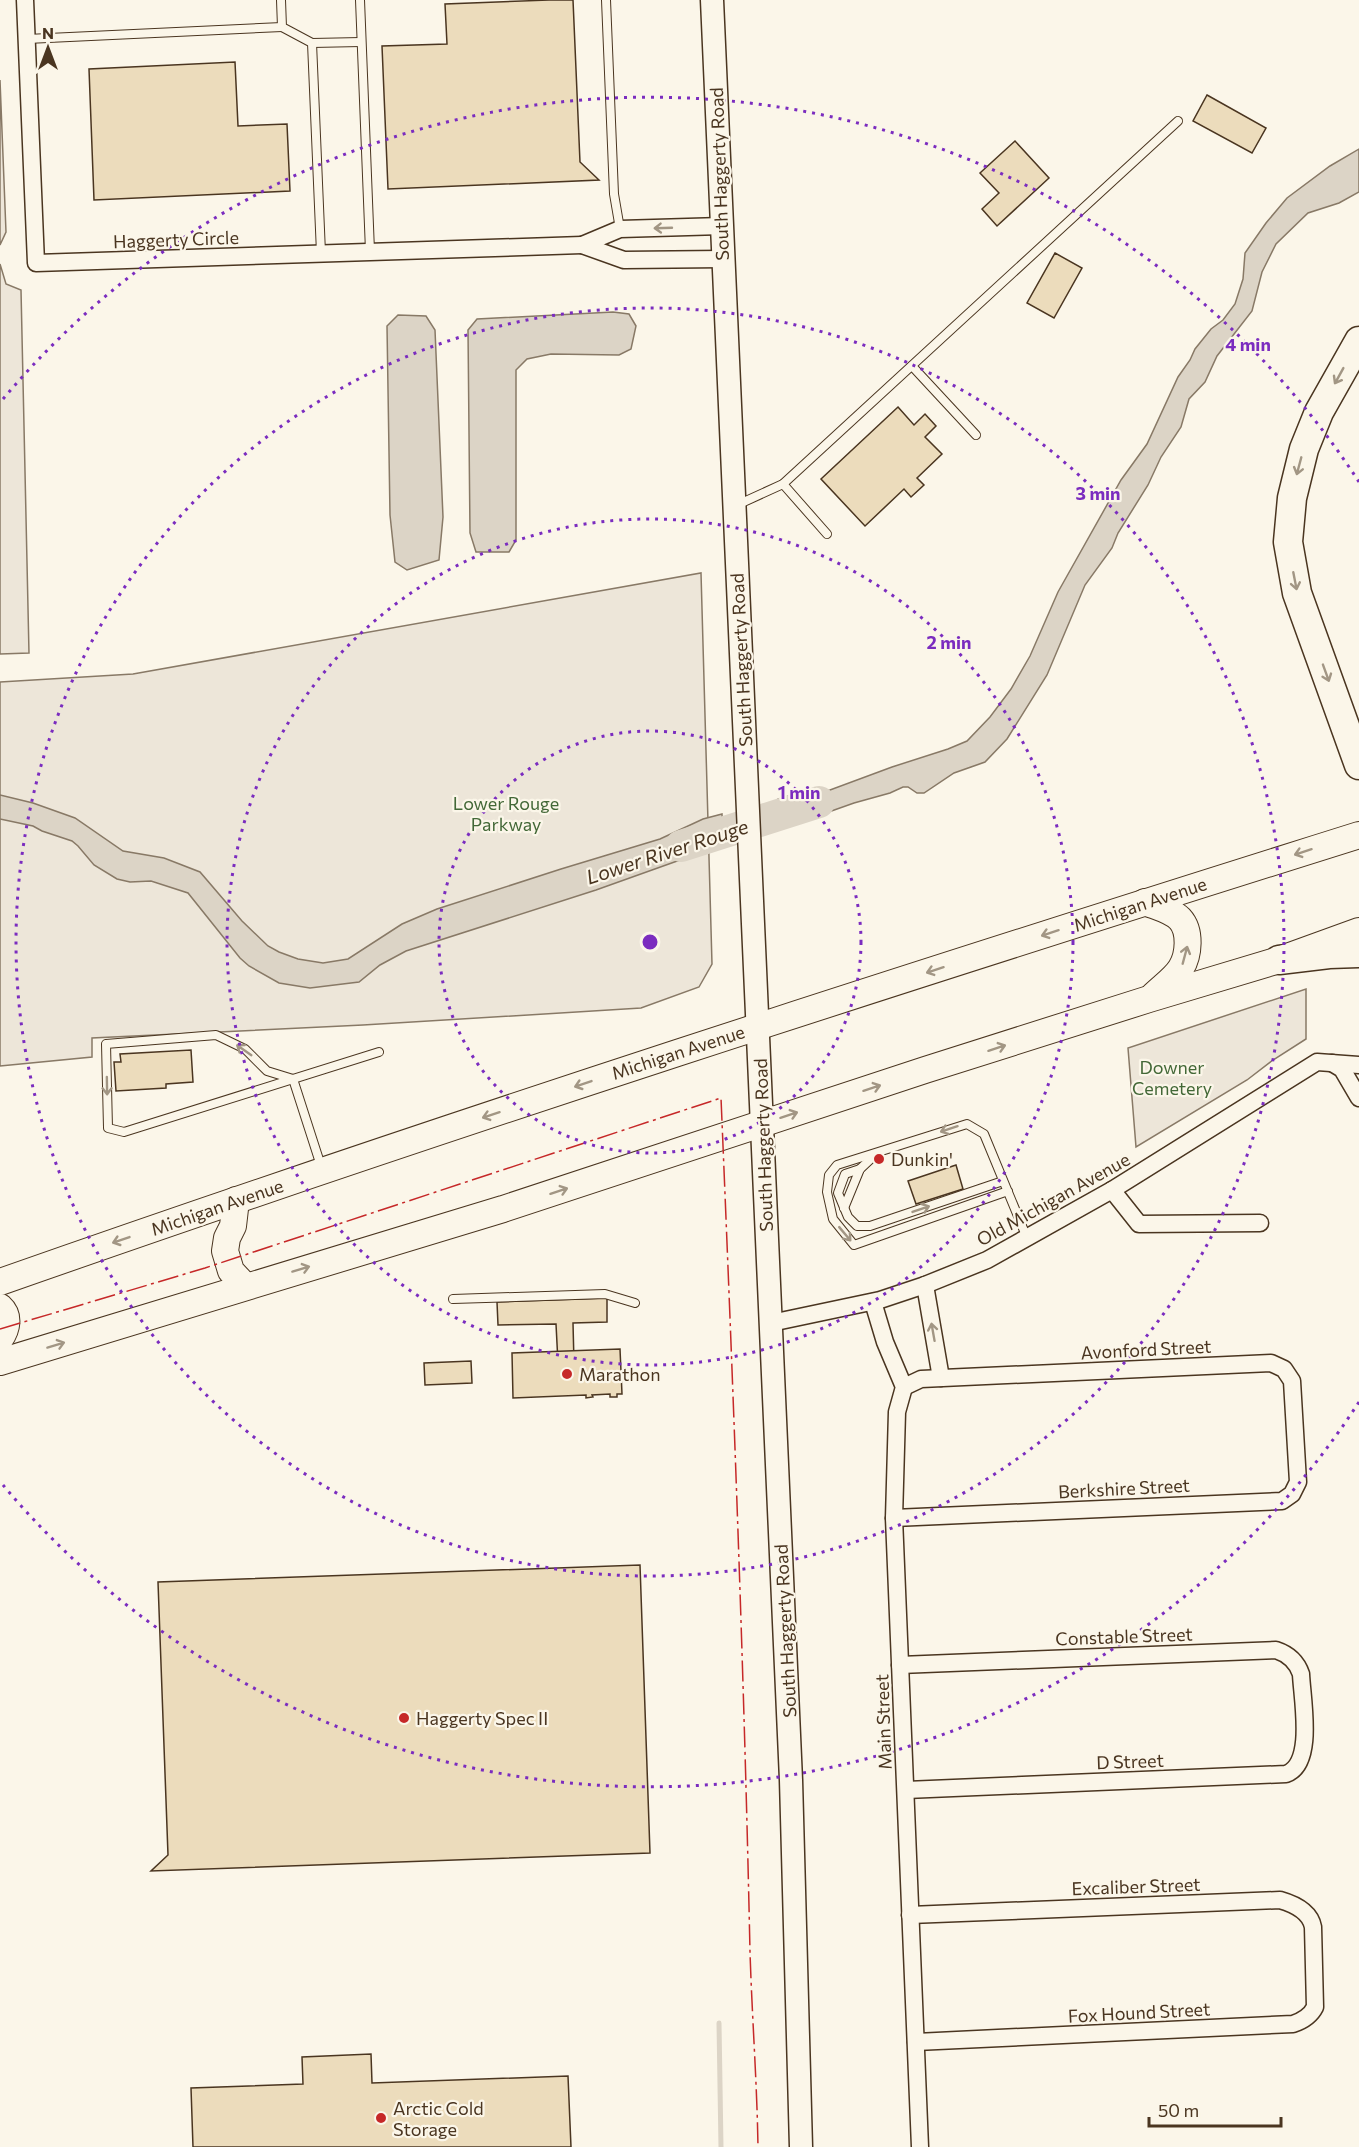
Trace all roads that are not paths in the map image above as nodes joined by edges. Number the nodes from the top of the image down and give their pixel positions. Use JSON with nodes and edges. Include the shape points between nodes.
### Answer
{"nodes":[{"id":1,"x":25,"y":0,"type":"edge"},
{"id":2,"x":280,"y":0,"type":"edge"},
{"id":3,"x":360,"y":0,"type":"edge"},
{"id":4,"x":606,"y":0,"type":"edge"},
{"id":5,"x":712,"y":0,"type":"edge"},
{"id":6,"x":282,"y":27,"type":"junction"},
{"id":7,"x":27,"y":39,"type":"junction"},
{"id":8,"x":361,"y":42,"type":"junction"},
{"id":9,"x":312,"y":43,"type":"junction"},
{"id":10,"x":1178,"y":121,"type":"dead end"},
{"id":11,"x":722,"y":226,"type":"junction"},
{"id":12,"x":620,"y":229,"type":"junction"},
{"id":13,"x":582,"y":245,"type":"junction"},
{"id":14,"x":370,"y":251,"type":"junction"},
{"id":15,"x":321,"y":253,"type":"junction"},
{"id":16,"x":723,"y":259,"type":"junction"},
{"id":17,"x":1359,"y":341,"type":"edge"},
{"id":18,"x":912,"y":366,"type":"junction"},
{"id":19,"x":976,"y":435,"type":"dead end"},
{"id":20,"x":783,"y":484,"type":"junction"},
{"id":21,"x":734,"y":507,"type":"junction"},
{"id":22,"x":827,"y":534,"type":"dead end"},
{"id":23,"x":1359,"y":765,"type":"edge"},
{"id":24,"x":1359,"y":835,"type":"edge"},
{"id":25,"x":1145,"y":902,"type":"junction"},
{"id":26,"x":1359,"y":931,"type":"edge"},
{"id":27,"x":1359,"y":953,"type":"edge"},
{"id":28,"x":1279,"y":960,"type":"junction"},
{"id":29,"x":1149,"y":999,"type":"junction"},
{"id":30,"x":758,"y":1026,"type":"junction"},
{"id":31,"x":379,"y":1052,"type":"dead end"},
{"id":32,"x":1332,"y":1063,"type":"junction"},
{"id":33,"x":1359,"y":1065,"type":"edge"},
{"id":34,"x":293,"y":1079,"type":"junction"},
{"id":35,"x":1359,"y":1098,"type":"edge"},
{"id":36,"x":762,"y":1124,"type":"junction"},
{"id":37,"x":879,"y":1152,"type":"junction"},
{"id":38,"x":322,"y":1170,"type":"junction"},
{"id":39,"x":1003,"y":1181,"type":"junction"},
{"id":40,"x":1112,"y":1190,"type":"junction"},
{"id":41,"x":1008,"y":1191,"type":"junction"},
{"id":42,"x":236,"y":1200,"type":"junction"},
{"id":43,"x":1260,"y":1223,"type":"dead end"},
{"id":44,"x":1027,"y":1238,"type":"junction"},
{"id":45,"x":0,"y":1282,"type":"edge"},
{"id":46,"x":925,"y":1285,"type":"junction"},
{"id":47,"x":245,"y":1286,"type":"junction"},
{"id":48,"x":453,"y":1299,"type":"dead end"},
{"id":49,"x":873,"y":1302,"type":"junction"},
{"id":50,"x":635,"y":1303,"type":"dead end"},
{"id":51,"x":0,"y":1307,"type":"edge"},
{"id":52,"x":771,"y":1323,"type":"junction"},
{"id":53,"x":0,"y":1339,"type":"edge"},
{"id":54,"x":0,"y":1362,"type":"edge"},
{"id":55,"x":941,"y":1378,"type":"junction"},
{"id":56,"x":904,"y":1387,"type":"junction"},
{"id":57,"x":1296,"y":1434,"type":"joint"},
{"id":58,"x":894,"y":1518,"type":"junction"},
{"id":59,"x":900,"y":1665,"type":"junction"},
{"id":60,"x":1303,"y":1712,"type":"joint"},
{"id":61,"x":906,"y":1790,"type":"junction"},
{"id":62,"x":910,"y":1914,"type":"junction"},
{"id":63,"x":1314,"y":1965,"type":"joint"},
{"id":64,"x":915,"y":2042,"type":"junction"},
{"id":65,"x":801,"y":2147,"type":"edge"},
{"id":66,"x":920,"y":2147,"type":"edge"}],
"edges":[{"from":1,"to":7,"type":"street","name":"Haggerty Circle"},
{"from":2,"to":6,"type":"lane"},
{"from":3,"to":8,"type":"lane"},
{"from":4,"to":12,"type":"lane","via":[[614,194]]},
{"from":5,"to":11,"type":"main road","name":"South Haggerty Road"},
{"from":6,"to":7,"type":"lane"},
{"from":6,"to":9,"type":"lane"},
{"from":7,"to":15,"type":"street","name":"Haggerty Circle","via":[[36,263]]},
{"from":8,"to":9,"type":"lane"},
{"from":8,"to":14,"type":"lane"},
{"from":9,"to":15,"type":"lane"},
{"from":10,"to":18,"type":"lane"},
{"from":11,"to":12,"type":"street","name":"Haggerty Circle","one_way":true},
{"from":11,"to":16,"type":"main road","name":"South Haggerty Road"},
{"from":12,"to":13,"type":"street","name":"Haggerty Circle"},
{"from":13,"to":14,"type":"street","name":"Haggerty Circle"},
{"from":13,"to":16,"type":"street","name":"Haggerty Circle","via":[[624,260]]},
{"from":14,"to":15,"type":"street","name":"Haggerty Circle"},
{"from":16,"to":21,"type":"main road","name":"South Haggerty Road"},
{"from":17,"to":23,"type":"highway","one_way":true,"via":[[1319,412],[1304,449],[1292,498],[1288,542],[1297,593]]},
{"from":18,"to":19,"type":"lane"},
{"from":18,"to":20,"type":"lane"},
{"from":20,"to":21,"type":"lane"},
{"from":20,"to":22,"type":"lane"},
{"from":21,"to":30,"type":"main road","name":"South Haggerty Road"},
{"from":24,"to":25,"type":"main road","name":"Michigan Avenue","one_way":true},
{"from":29,"to":25,"type":"main road","one_way":true,"via":[[1180,970],[1188,945],[1182,921]]},
{"from":25,"to":30,"type":"main road","name":"Michigan Avenue","one_way":true},
{"from":26,"to":28,"type":"main road"},
{"from":27,"to":28,"type":"highway"},
{"from":28,"to":29,"type":"main road"},
{"from":36,"to":29,"type":"main road","one_way":true},
{"from":30,"to":36,"type":"main road","name":"South Haggerty Road"},
{"from":30,"to":38,"type":"main road","name":"Michigan Avenue","one_way":true},
{"from":31,"to":34,"type":"lane"},
{"from":32,"to":33,"type":"street","name":"Old Michigan Avenue"},
{"from":32,"to":35,"type":"street","via":[[1342,1069]]},
{"from":32,"to":40,"type":"street","name":"Old Michigan Avenue","via":[[1317,1062]]},
{"from":34,"to":34,"type":"lane","one_way":true,"via":[[267,1071],[245,1049],[216,1035],[106,1044],[108,1128],[124,1132]]},
{"from":34,"to":38,"type":"lane"},
{"from":47,"to":36,"type":"main road","one_way":true,"via":[[503,1209]]},
{"from":36,"to":52,"type":"main road","name":"South Haggerty Road"},
{"from":39,"to":37,"type":"lane","one_way":true,"via":[[984,1134],[967,1124]]},
{"from":37,"to":39,"type":"lane","one_way":true,"via":[[860,1169],[844,1208],[857,1226],[870,1226]]},
{"from":37,"to":41,"type":"lane","one_way":true,"via":[[837,1165],[829,1175],[827,1192],[833,1219],[854,1245]]},
{"from":38,"to":42,"type":"main road","name":"Michigan Avenue"},
{"from":39,"to":41,"type":"lane"},
{"from":40,"to":43,"type":"street","via":[[1139,1224]]},
{"from":40,"to":44,"type":"street","name":"Old Michigan Avenue"},
{"from":41,"to":44,"type":"lane"},
{"from":42,"to":45,"type":"main road","name":"Michigan Avenue","one_way":true},
{"from":42,"to":47,"type":"main road","via":[[234,1226],[225,1251],[231,1271]]},
{"from":44,"to":46,"type":"street","name":"Old Michigan Avenue","via":[[987,1260]]},
{"from":46,"to":49,"type":"street","name":"Old Michigan Avenue"},
{"from":55,"to":46,"type":"street","one_way":true},
{"from":54,"to":47,"type":"main road","one_way":true},
{"from":48,"to":50,"type":"lane","via":[[605,1294]]},
{"from":49,"to":52,"type":"street","name":"Old Michigan Avenue"},
{"from":49,"to":56,"type":"street"},
{"from":51,"to":53,"type":"main road","via":[[7,1321]]},
{"from":52,"to":65,"type":"main road","name":"South Haggerty Road","via":[[791,1780]]},
{"from":55,"to":56,"type":"street","name":"Avonford Street","via":[[921,1379]]},
{"from":55,"to":57,"type":"street","name":"Avonford Street","via":[[1271,1363],[1284,1369],[1292,1381]]},
{"from":56,"to":58,"type":"street","name":"Main Street","via":[[897,1412]]},
{"from":57,"to":58,"type":"street","name":"Berkshire Street","via":[[1298,1482],[1292,1494],[1282,1501]]},
{"from":58,"to":59,"type":"street","name":"Main Street"},
{"from":59,"to":60,"type":"street","name":"Constable Street","via":[[1276,1650],[1289,1656],[1299,1668]]},
{"from":59,"to":61,"type":"street","name":"Main Street"},
{"from":60,"to":61,"type":"street","name":"D Street","via":[[1302,1758],[1286,1774]]},
{"from":61,"to":62,"type":"street","name":"Main Street"},
{"from":62,"to":63,"type":"street","name":"Excaliber Street","via":[[1280,1900],[1301,1909],[1312,1921]]},
{"from":62,"to":64,"type":"street","name":"Main Street"},
{"from":63,"to":64,"type":"street","name":"Fox Hound Street","via":[[1314,2007],[1293,2024]]},
{"from":64,"to":66,"type":"street","name":"Main Street"}]}
